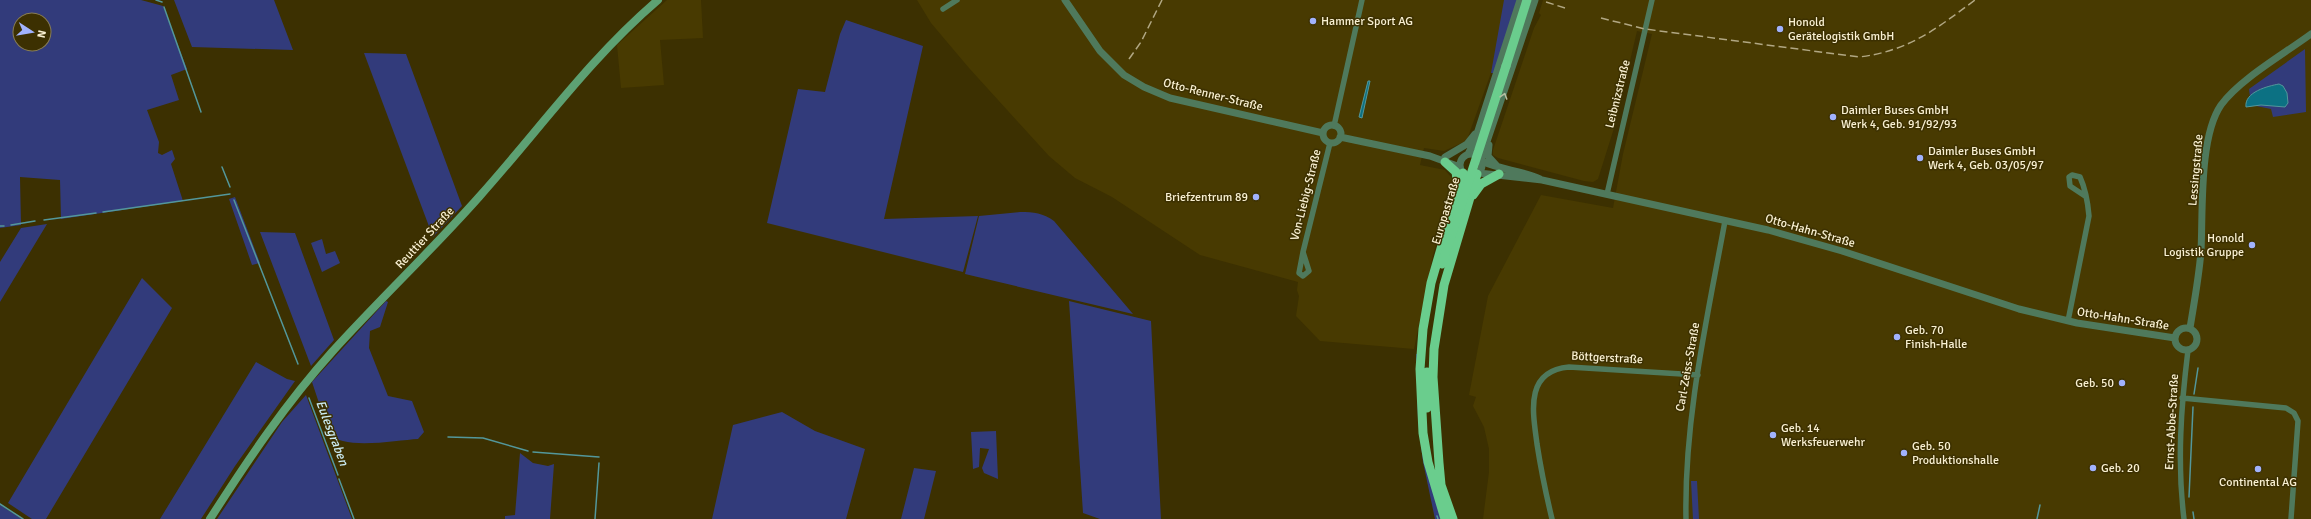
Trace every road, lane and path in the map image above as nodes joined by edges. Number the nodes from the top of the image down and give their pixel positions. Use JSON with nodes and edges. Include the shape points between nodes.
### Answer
{"nodes":[{"id":1,"x":658,"y":0,"type":"edge"},
{"id":2,"x":957,"y":0,"type":"edge"},
{"id":3,"x":1065,"y":0,"type":"edge"},
{"id":4,"x":1362,"y":0,"type":"edge"},
{"id":5,"x":1520,"y":0,"type":"edge"},
{"id":6,"x":1527,"y":0,"type":"edge"},
{"id":7,"x":1535,"y":0,"type":"edge"},
{"id":8,"x":1652,"y":0,"type":"edge"},
{"id":9,"x":943,"y":9,"type":"dead end"},
{"id":10,"x":2311,"y":34,"type":"edge"},
{"id":11,"x":1334,"y":126,"type":"junction"},
{"id":12,"x":1478,"y":129,"type":"junction"},
{"id":13,"x":1323,"y":133,"type":"junction"},
{"id":14,"x":1492,"y":133,"type":"junction"},
{"id":15,"x":1340,"y":137,"type":"junction"},
{"id":16,"x":1330,"y":143,"type":"junction"},
{"id":17,"x":1465,"y":155,"type":"junction"},
{"id":18,"x":1445,"y":160,"type":"junction"},
{"id":19,"x":1482,"y":160,"type":"junction"},
{"id":20,"x":1462,"y":170,"type":"junction"},
{"id":21,"x":1499,"y":171,"type":"junction"},
{"id":22,"x":1478,"y":174,"type":"junction"},
{"id":23,"x":1607,"y":194,"type":"junction"},
{"id":24,"x":2085,"y":196,"type":"dead end"},
{"id":25,"x":1455,"y":200,"type":"junction"},
{"id":26,"x":1469,"y":201,"type":"junction"},
{"id":27,"x":1725,"y":221,"type":"junction"},
{"id":28,"x":1302,"y":252,"type":"dead end"},
{"id":29,"x":2068,"y":321,"type":"junction"},
{"id":30,"x":2190,"y":328,"type":"junction"},
{"id":31,"x":2175,"y":338,"type":"junction"},
{"id":32,"x":2188,"y":350,"type":"junction"},
{"id":33,"x":1698,"y":375,"type":"junction"},
{"id":34,"x":2182,"y":398,"type":"junction"},
{"id":35,"x":1438,"y":486,"type":"junction"},
{"id":36,"x":210,"y":519,"type":"edge"},
{"id":37,"x":1445,"y":519,"type":"edge"},
{"id":38,"x":1453,"y":519,"type":"edge"},
{"id":39,"x":1552,"y":519,"type":"edge"},
{"id":40,"x":1686,"y":519,"type":"edge"},
{"id":41,"x":2184,"y":519,"type":"edge"},
{"id":42,"x":2291,"y":519,"type":"edge"}],
"edges":[{"from":1,"to":36,"type":"main road","name":"Reuttier Straße","via":[[614,40],[585,71],[481,194],[417,265],[332,352],[288,404]]},
{"from":2,"to":9,"type":"street"},
{"from":3,"to":13,"type":"street","name":"Otto-Renner-Straße","via":[[1108,59],[1124,75],[1144,87],[1170,98]]},
{"from":4,"to":11,"type":"street"},
{"from":5,"to":12,"type":"street"},
{"from":6,"to":35,"type":"highway","name":"Europastraße","bridge":true,"via":[[1442,264],[1435,298],[1427,363],[1429,436]]},
{"from":14,"to":7,"type":"street","one_way":true},
{"from":8,"to":23,"type":"street","name":"Leibnizstraße"},
{"from":10,"to":30,"type":"street","name":"Lessingstraße","via":[[2234,91],[2214,118],[2206,148],[2200,252]]},
{"from":11,"to":13,"type":"street","via":[[1328,126]]},
{"from":11,"to":15,"type":"street","via":[[1339,129]]},
{"from":12,"to":17,"type":"street"},
{"from":12,"to":18,"type":"street","via":[[1467,144]]},
{"from":13,"to":16,"type":"street","via":[[1324,139]]},
{"from":14,"to":19,"type":"street","via":[[1485,144]]},
{"from":14,"to":21,"type":"street","via":[[1487,152]]},
{"from":15,"to":16,"type":"street","via":[[1336,142]]},
{"from":15,"to":18,"type":"street"},
{"from":16,"to":28,"type":"street","name":"Von-Liebig-Straße"},
{"from":17,"to":18,"type":"street"},
{"from":17,"to":19,"type":"street","via":[[1476,154]]},
{"from":17,"to":20,"type":"street"},
{"from":18,"to":20,"type":"street"},
{"from":18,"to":25,"type":"highway","via":[[1454,169],[1458,178]]},
{"from":19,"to":21,"type":"street","name":"Otto-Hahn-Straße"},
{"from":19,"to":22,"type":"street","via":[[1482,168]]},
{"from":20,"to":22,"type":"street","via":[[1469,176]]},
{"from":20,"to":25,"type":"highway"},
{"from":21,"to":22,"type":"street","name":"Otto-Hahn-Straße"},
{"from":21,"to":23,"type":"street","name":"Otto-Hahn-Straße"},
{"from":21,"to":26,"type":"highway","via":[[1481,184]]},
{"from":22,"to":26,"type":"highway"},
{"from":23,"to":27,"type":"street","name":"Otto-Hahn-Straße"},
{"from":24,"to":29,"type":"street","name":"Otto-Hahn-Straße","via":[[2088,220]]},
{"from":25,"to":35,"type":"highway","via":[[1431,283],[1421,345],[1423,433],[1428,462]]},
{"from":26,"to":35,"type":"highway","via":[[1444,285],[1434,349]]},
{"from":27,"to":29,"type":"street","name":"Otto-Hahn-Straße","via":[[1827,246],[1978,296]]},
{"from":27,"to":33,"type":"street","name":"Carl-Zeiss-Straße"},
{"from":29,"to":31,"type":"street","name":"Otto-Hahn-Straße"},
{"from":30,"to":31,"type":"street","via":[[2180,330]]},
{"from":30,"to":32,"type":"street","via":[[2197,338],[2193,348]]},
{"from":31,"to":32,"type":"street","via":[[2179,348]]},
{"from":32,"to":34,"type":"street","name":"Ernst-Abbe-Straße"},
{"from":33,"to":39,"type":"street","name":"Böttgerstraße","via":[[1569,367],[1555,370],[1542,379],[1533,398],[1533,413],[1542,477]]},
{"from":33,"to":40,"type":"street","name":"Carl-Zeiss-Straße","via":[[1687,454]]},
{"from":34,"to":41,"type":"street","name":"Ernst-Abbe-Straße","via":[[2179,463]]},
{"from":34,"to":42,"type":"street","via":[[2286,408],[2294,413],[2298,421]]},
{"from":35,"to":37,"type":"highway"},
{"from":35,"to":38,"type":"highway"}]}
